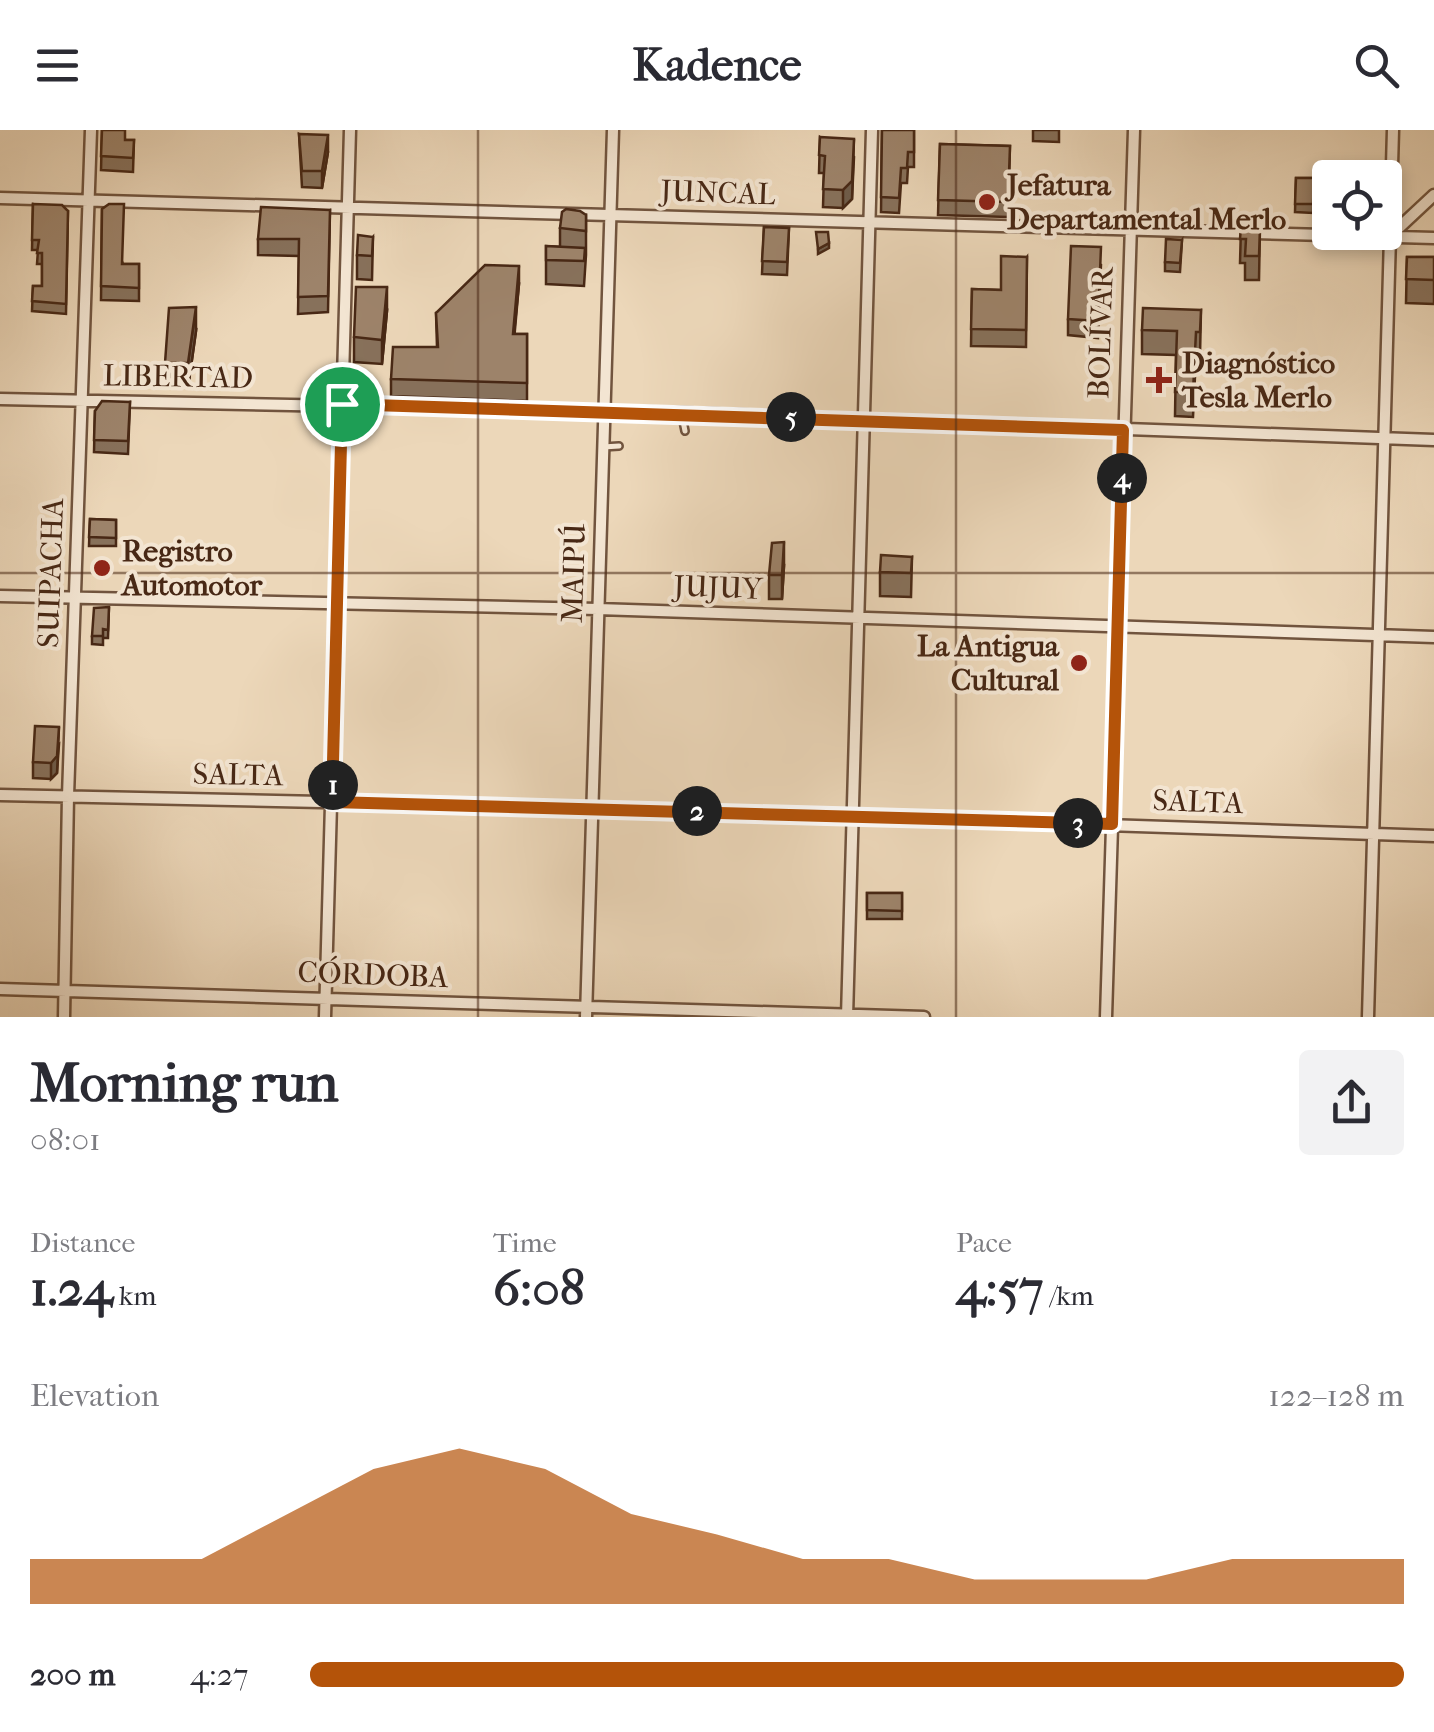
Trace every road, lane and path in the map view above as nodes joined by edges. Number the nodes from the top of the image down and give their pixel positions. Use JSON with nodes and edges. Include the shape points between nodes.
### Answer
{"nodes":[{"id":1,"x":91,"y":130,"type":"edge"},
{"id":2,"x":350,"y":130,"type":"edge"},
{"id":3,"x":613,"y":130,"type":"edge"},
{"id":4,"x":872,"y":130,"type":"edge"},
{"id":5,"x":1134,"y":130,"type":"edge"},
{"id":6,"x":1393,"y":130,"type":"edge"},
{"id":7,"x":1392,"y":160,"type":"edge"},
{"id":8,"x":1434,"y":195,"type":"edge"},
{"id":9,"x":0,"y":198,"type":"edge"},
{"id":10,"x":88,"y":200,"type":"junction"},
{"id":11,"x":348,"y":206,"type":"junction"},
{"id":12,"x":610,"y":214,"type":"junction"},
{"id":13,"x":870,"y":224,"type":"junction"},
{"id":14,"x":1402,"y":225,"type":"edge"},
{"id":15,"x":1129,"y":232,"type":"junction"},
{"id":16,"x":1312,"y":236,"type":"edge"},
{"id":17,"x":1402,"y":237,"type":"edge"},
{"id":18,"x":1434,"y":238,"type":"edge"},
{"id":19,"x":1389,"y":250,"type":"edge"},
{"id":20,"x":0,"y":398,"type":"edge"},
{"id":21,"x":81,"y":401,"type":"junction"},
{"id":22,"x":342,"y":404,"type":"junction"},
{"id":23,"x":604,"y":412,"type":"junction"},
{"id":24,"x":682,"y":413,"type":"junction"},
{"id":25,"x":866,"y":421,"type":"junction"},
{"id":26,"x":1123,"y":430,"type":"junction"},
{"id":27,"x":685,"y":431,"type":"dead end"},
{"id":28,"x":1385,"y":438,"type":"junction"},
{"id":29,"x":1434,"y":440,"type":"edge"},
{"id":30,"x":619,"y":446,"type":"dead end"},
{"id":31,"x":602,"y":447,"type":"junction"},
{"id":32,"x":0,"y":596,"type":"edge"},
{"id":33,"x":76,"y":599,"type":"junction"},
{"id":34,"x":337,"y":603,"type":"junction"},
{"id":35,"x":598,"y":609,"type":"junction"},
{"id":36,"x":859,"y":618,"type":"junction"},
{"id":37,"x":1118,"y":628,"type":"junction"},
{"id":38,"x":1378,"y":635,"type":"junction"},
{"id":39,"x":1434,"y":637,"type":"edge"},
{"id":40,"x":0,"y":795,"type":"edge"},
{"id":41,"x":68,"y":796,"type":"junction"},
{"id":42,"x":332,"y":802,"type":"junction"},
{"id":43,"x":592,"y":808,"type":"junction"},
{"id":44,"x":852,"y":816,"type":"junction"},
{"id":45,"x":1112,"y":824,"type":"junction"},
{"id":46,"x":1373,"y":833,"type":"junction"},
{"id":47,"x":1434,"y":836,"type":"edge"},
{"id":48,"x":0,"y":990,"type":"edge"},
{"id":49,"x":65,"y":991,"type":"junction"},
{"id":50,"x":326,"y":999,"type":"junction"},
{"id":51,"x":454,"y":1002,"type":"junction"},
{"id":52,"x":586,"y":1012,"type":"edge"},
{"id":53,"x":716,"y":1015,"type":"edge"},
{"id":54,"x":847,"y":1016,"type":"edge"},
{"id":55,"x":64,"y":1017,"type":"edge"},
{"id":56,"x":325,"y":1017,"type":"edge"},
{"id":57,"x":454,"y":1017,"type":"edge"},
{"id":58,"x":924,"y":1017,"type":"edge"},
{"id":59,"x":1106,"y":1017,"type":"edge"},
{"id":60,"x":1368,"y":1017,"type":"edge"}],
"edges":[{"from":1,"to":10,"type":"street","name":"SUIPACHA"},
{"from":2,"to":11,"type":"street"},
{"from":3,"to":12,"type":"street","name":"MAIPÚ"},
{"from":4,"to":13,"type":"street"},
{"from":5,"to":15,"type":"street","name":"BOLÍVAR"},
{"from":6,"to":7,"type":"street"},
{"from":8,"to":14,"type":"street"},
{"from":9,"to":10,"type":"street","name":"JUNCAL"},
{"from":10,"to":11,"type":"street","name":"JUNCAL"},
{"from":10,"to":21,"type":"street","name":"SUIPACHA"},
{"from":11,"to":12,"type":"street","name":"JUNCAL"},
{"from":11,"to":22,"type":"street"},
{"from":12,"to":13,"type":"street","name":"JUNCAL","via":[[757,214]]},
{"from":12,"to":23,"type":"street","name":"MAIPÚ"},
{"from":13,"to":15,"type":"street","name":"JUNCAL"},
{"from":13,"to":25,"type":"street"},
{"from":15,"to":16,"type":"street","name":"JUNCAL"},
{"from":15,"to":26,"type":"street","name":"BOLÍVAR"},
{"from":17,"to":18,"type":"street","name":"JUNCAL"},
{"from":19,"to":28,"type":"street"},
{"from":20,"to":21,"type":"street","name":"LIBERTAD"},
{"from":21,"to":22,"type":"street","name":"LIBERTAD"},
{"from":21,"to":33,"type":"street","name":"SUIPACHA"},
{"from":22,"to":23,"type":"street","name":"LIBERTAD"},
{"from":22,"to":34,"type":"street"},
{"from":23,"to":24,"type":"street","name":"LIBERTAD"},
{"from":23,"to":31,"type":"street","name":"MAIPÚ"},
{"from":24,"to":25,"type":"street","name":"LIBERTAD"},
{"from":24,"to":27,"type":"lane"},
{"from":25,"to":26,"type":"street","name":"LIBERTAD"},
{"from":25,"to":36,"type":"street"},
{"from":26,"to":28,"type":"street","name":"LIBERTAD"},
{"from":26,"to":37,"type":"street","name":"BOLÍVAR"},
{"from":28,"to":29,"type":"street","name":"LIBERTAD"},
{"from":28,"to":38,"type":"street"},
{"from":30,"to":31,"type":"lane"},
{"from":31,"to":35,"type":"street","name":"MAIPÚ"},
{"from":32,"to":33,"type":"street","name":"JUJUY"},
{"from":33,"to":34,"type":"street","name":"JUJUY"},
{"from":33,"to":41,"type":"street","name":"SUIPACHA"},
{"from":34,"to":35,"type":"street","name":"JUJUY"},
{"from":34,"to":42,"type":"street"},
{"from":35,"to":36,"type":"street","name":"JUJUY"},
{"from":35,"to":43,"type":"street","name":"MAIPÚ"},
{"from":36,"to":37,"type":"street","name":"JUJUY"},
{"from":36,"to":44,"type":"street"},
{"from":37,"to":38,"type":"street","name":"JUJUY"},
{"from":37,"to":45,"type":"street","name":"BOLÍVAR"},
{"from":38,"to":39,"type":"street","name":"JUJUY"},
{"from":38,"to":46,"type":"street"},
{"from":40,"to":41,"type":"street","name":"SALTA"},
{"from":41,"to":42,"type":"street","name":"SALTA"},
{"from":41,"to":49,"type":"street","name":"SUIPACHA"},
{"from":42,"to":43,"type":"street","name":"SALTA"},
{"from":42,"to":50,"type":"street"},
{"from":43,"to":44,"type":"street","name":"SALTA"},
{"from":43,"to":52,"type":"street","name":"MAIPÚ"},
{"from":44,"to":45,"type":"street","name":"SALTA"},
{"from":44,"to":54,"type":"street"},
{"from":45,"to":46,"type":"street","name":"SALTA"},
{"from":45,"to":59,"type":"street","name":"BOLÍVAR"},
{"from":46,"to":47,"type":"street","name":"SALTA"},
{"from":46,"to":60,"type":"street"},
{"from":48,"to":49,"type":"street","name":"CÓRDOBA"},
{"from":49,"to":50,"type":"street","name":"CÓRDOBA"},
{"from":49,"to":55,"type":"street","name":"SUIPACHA"},
{"from":50,"to":51,"type":"street","name":"CÓRDOBA"},
{"from":50,"to":56,"type":"street"},
{"from":51,"to":52,"type":"street","name":"CÓRDOBA"},
{"from":51,"to":57,"type":"street"},
{"from":52,"to":53,"type":"street","name":"CÓRDOBA"},
{"from":53,"to":54,"type":"street","name":"CÓRDOBA"},
{"from":54,"to":58,"type":"street","name":"CÓRDOBA"}]}
